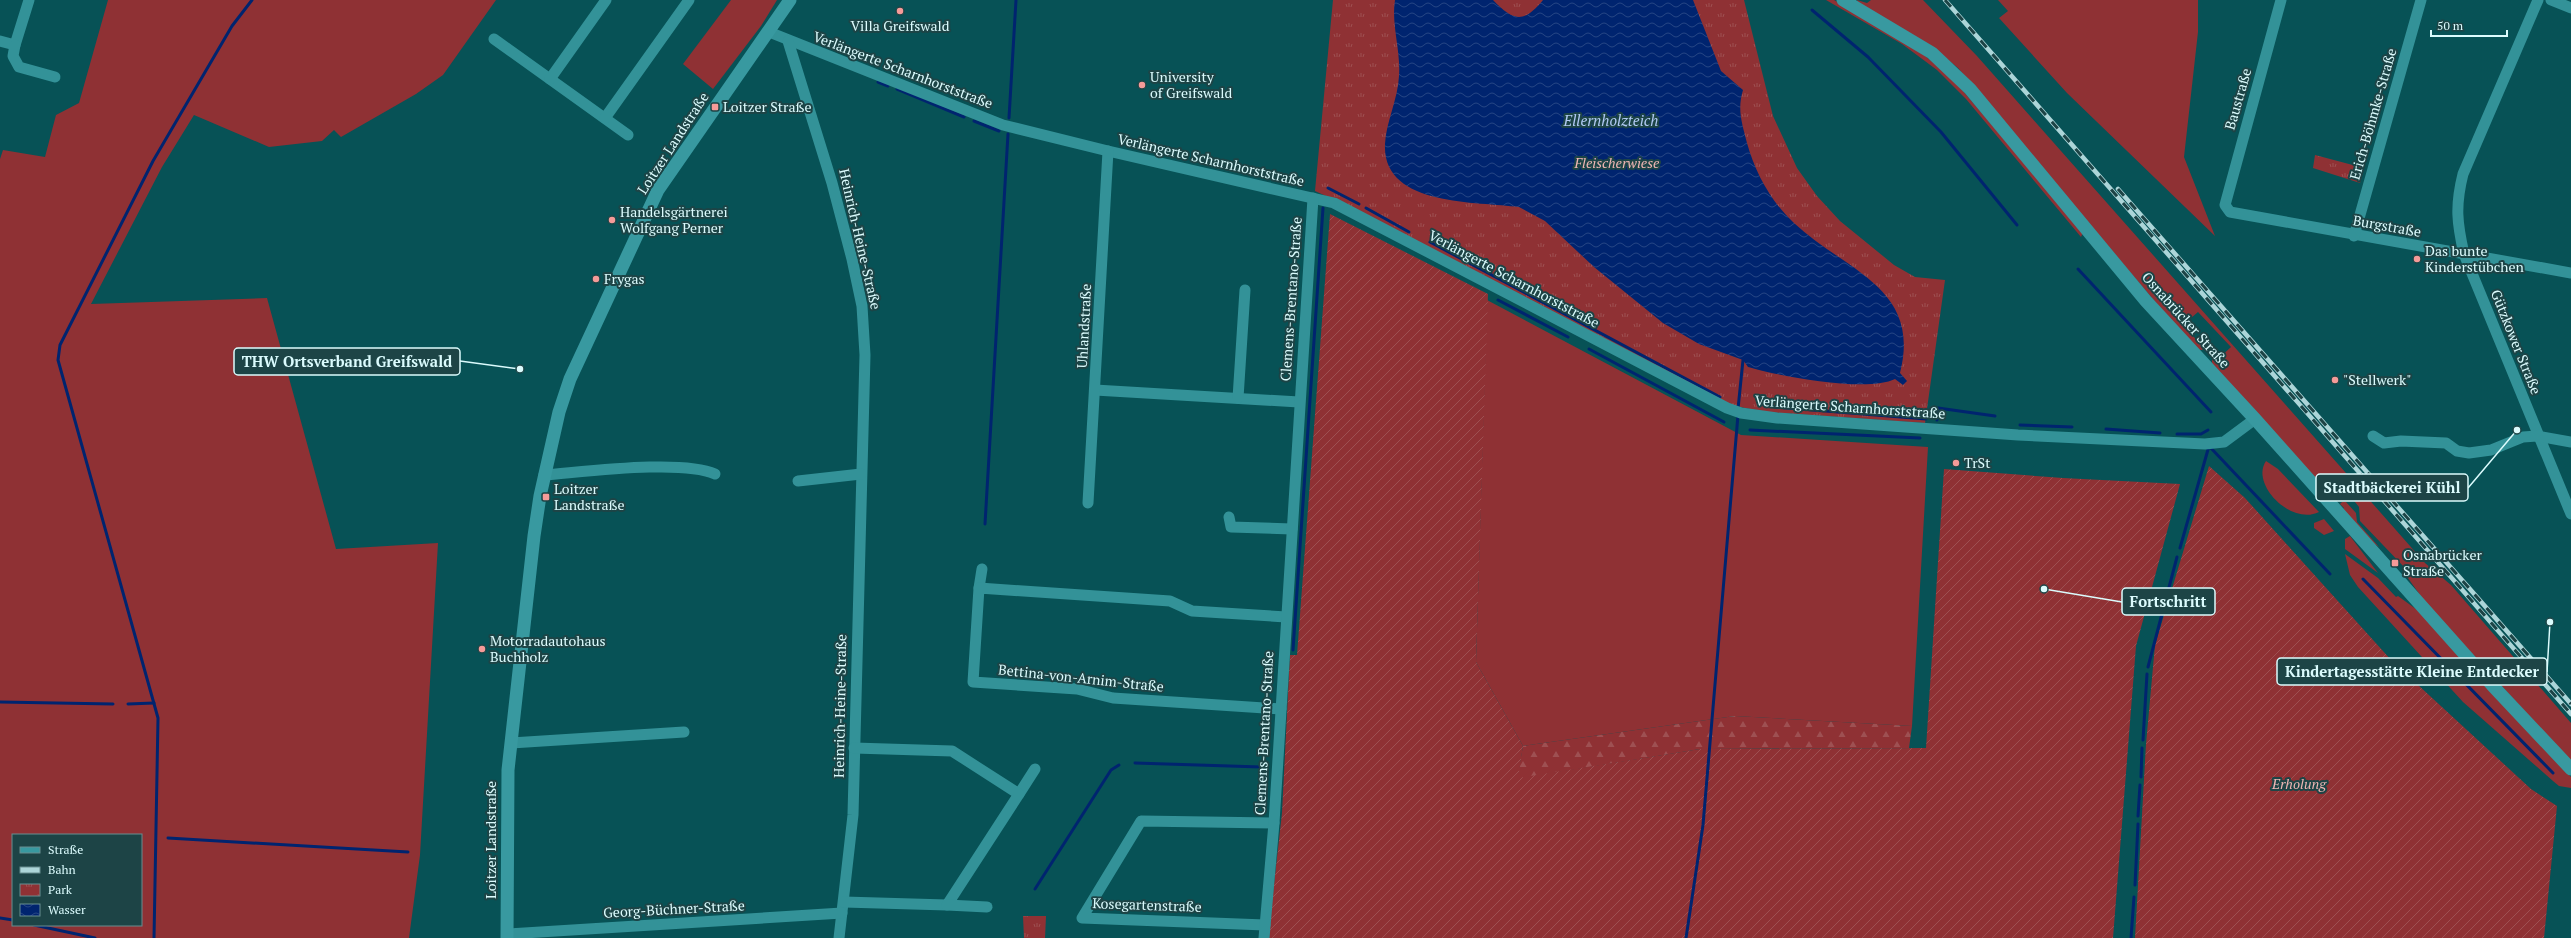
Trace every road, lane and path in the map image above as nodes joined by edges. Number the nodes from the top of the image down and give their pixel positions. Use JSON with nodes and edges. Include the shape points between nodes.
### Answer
{"nodes":[{"id":1,"x":29,"y":0,"type":"edge"},
{"id":2,"x":606,"y":0,"type":"edge"},
{"id":3,"x":689,"y":0,"type":"edge"},
{"id":4,"x":790,"y":0,"type":"edge"},
{"id":5,"x":1843,"y":0,"type":"edge"},
{"id":6,"x":2282,"y":0,"type":"edge"},
{"id":7,"x":2421,"y":0,"type":"edge"},
{"id":8,"x":2538,"y":0,"type":"edge"},
{"id":9,"x":2551,"y":0,"type":"edge"},
{"id":10,"x":2571,"y":8,"type":"edge"},
{"id":11,"x":769,"y":32,"type":"junction"},
{"id":12,"x":494,"y":39,"type":"dead end"},
{"id":13,"x":0,"y":41,"type":"edge"},
{"id":14,"x":788,"y":41,"type":"junction"},
{"id":15,"x":15,"y":45,"type":"junction"},
{"id":16,"x":54,"y":77,"type":"dead end"},
{"id":17,"x":550,"y":79,"type":"junction"},
{"id":18,"x":605,"y":118,"type":"junction"},
{"id":19,"x":628,"y":134,"type":"dead end"},
{"id":20,"x":1108,"y":151,"type":"junction"},
{"id":21,"x":1313,"y":198,"type":"junction"},
{"id":22,"x":2225,"y":205,"type":"joint"},
{"id":23,"x":2354,"y":236,"type":"junction"},
{"id":24,"x":2464,"y":254,"type":"junction"},
{"id":25,"x":2571,"y":273,"type":"edge"},
{"id":26,"x":1245,"y":290,"type":"dead end"},
{"id":27,"x":1095,"y":390,"type":"junction"},
{"id":28,"x":1238,"y":398,"type":"junction"},
{"id":29,"x":1299,"y":402,"type":"junction"},
{"id":30,"x":2255,"y":419,"type":"junction"},
{"id":31,"x":2373,"y":436,"type":"dead end"},
{"id":32,"x":2537,"y":436,"type":"junction"},
{"id":33,"x":2571,"y":442,"type":"edge"},
{"id":34,"x":716,"y":474,"type":"dead end"},
{"id":35,"x":861,"y":474,"type":"junction"},
{"id":36,"x":544,"y":475,"type":"junction"},
{"id":37,"x":798,"y":481,"type":"dead end"},
{"id":38,"x":1088,"y":503,"type":"dead end"},
{"id":39,"x":2571,"y":514,"type":"edge"},
{"id":40,"x":1229,"y":517,"type":"dead end"},
{"id":41,"x":1292,"y":530,"type":"junction"},
{"id":42,"x":982,"y":569,"type":"dead end"},
{"id":43,"x":980,"y":588,"type":"junction"},
{"id":44,"x":1286,"y":617,"type":"junction"},
{"id":45,"x":1281,"y":709,"type":"junction"},
{"id":46,"x":684,"y":732,"type":"dead end"},
{"id":47,"x":511,"y":742,"type":"junction"},
{"id":48,"x":854,"y":748,"type":"junction"},
{"id":49,"x":1035,"y":769,"type":"dead end"},
{"id":50,"x":2571,"y":769,"type":"edge"},
{"id":51,"x":1019,"y":794,"type":"junction"},
{"id":52,"x":1274,"y":823,"type":"junction"},
{"id":53,"x":844,"y":902,"type":"junction"},
{"id":54,"x":947,"y":905,"type":"junction"},
{"id":55,"x":987,"y":907,"type":"dead end"},
{"id":56,"x":842,"y":914,"type":"junction"},
{"id":57,"x":1265,"y":925,"type":"junction"},
{"id":58,"x":507,"y":936,"type":"edge"},
{"id":59,"x":839,"y":938,"type":"edge"},
{"id":60,"x":1264,"y":938,"type":"edge"}],
"edges":[{"from":1,"to":15,"type":"street"},
{"from":2,"to":17,"type":"street"},
{"from":3,"to":18,"type":"street"},
{"from":4,"to":11,"type":"main road"},
{"from":5,"to":30,"type":"main road","name":"Osnabrücker Straße","via":[[1917,42],[1952,70],[2146,301]]},
{"from":6,"to":22,"type":"street","name":"Baustraße"},
{"from":7,"to":23,"type":"street","name":"Erich-Böhmke-Straße"},
{"from":8,"to":24,"type":"street","name":"Gützkower Straße","via":[[2463,174],[2456,213]]},
{"from":9,"to":10,"type":"street"},
{"from":11,"to":14,"type":"street","name":"Verlängerte Scharnhorststraße"},
{"from":11,"to":36,"type":"main road","name":"Loitzer Landstraße","via":[[658,190],[570,379]]},
{"from":12,"to":17,"type":"street"},
{"from":13,"to":15,"type":"street"},
{"from":14,"to":20,"type":"street","name":"Verlängerte Scharnhorststraße","via":[[1003,125]]},
{"from":14,"to":35,"type":"street","name":"Heinrich-Heine-Straße","via":[[832,183],[862,306],[865,355]]},
{"from":15,"to":16,"type":"street","via":[[13,56],[19,67]]},
{"from":17,"to":18,"type":"street"},
{"from":18,"to":19,"type":"street"},
{"from":20,"to":21,"type":"street","name":"Verlängerte Scharnhorststraße"},
{"from":20,"to":27,"type":"street","name":"Uhlandstraße"},
{"from":21,"to":29,"type":"street","name":"Clemens-Brentano-Straße"},
{"from":21,"to":30,"type":"street","name":"Verlängerte Scharnhorststraße","via":[[1334,202],[1738,412],[1777,418],[2018,435],[2205,444],[2224,442]]},
{"from":22,"to":23,"type":"street","name":"Burgstraße","via":[[2230,212]]},
{"from":23,"to":24,"type":"street","name":"Burgstraße"},
{"from":24,"to":25,"type":"street","name":"Burgstraße"},
{"from":24,"to":32,"type":"street","name":"Gützkower Straße"},
{"from":26,"to":28,"type":"street"},
{"from":27,"to":28,"type":"street","name":"Clemens-Brentano-Straße"},
{"from":27,"to":38,"type":"street","name":"Uhlandstraße"},
{"from":28,"to":29,"type":"street","name":"Clemens-Brentano-Straße"},
{"from":29,"to":41,"type":"street","name":"Clemens-Brentano-Straße"},
{"from":30,"to":50,"type":"main road","name":"Osnabrücker Straße","via":[[2323,498]]},
{"from":31,"to":32,"type":"street","via":[[2384,443],[2446,443],[2457,451],[2469,453],[2486,452],[2523,437]]},
{"from":32,"to":33,"type":"street"},
{"from":32,"to":39,"type":"street","name":"Gützkower Straße"},
{"from":34,"to":36,"type":"street","via":[[708,470],[678,468],[617,469]]},
{"from":35,"to":37,"type":"street"},
{"from":35,"to":48,"type":"street","name":"Heinrich-Heine-Straße"},
{"from":36,"to":47,"type":"main road","name":"Loitzer Landstraße","via":[[534,536]]},
{"from":40,"to":41,"type":"street","via":[[1231,527]]},
{"from":41,"to":44,"type":"street","name":"Clemens-Brentano-Straße"},
{"from":42,"to":43,"type":"street","name":"Bettina-von-Arnim-Straße"},
{"from":43,"to":44,"type":"street","via":[[1170,601],[1192,611]]},
{"from":43,"to":45,"type":"street","name":"Bettina-von-Arnim-Straße","via":[[973,682],[1077,689],[1112,698]]},
{"from":44,"to":45,"type":"street","name":"Clemens-Brentano-Straße"},
{"from":45,"to":52,"type":"street","name":"Clemens-Brentano-Straße"},
{"from":46,"to":47,"type":"street"},
{"from":47,"to":58,"type":"main road","name":"Loitzer Landstraße","via":[[506,796]]},
{"from":48,"to":51,"type":"street","via":[[952,751]]},
{"from":48,"to":53,"type":"street","name":"Heinrich-Heine-Straße","via":[[853,815]]},
{"from":49,"to":51,"type":"street"},
{"from":51,"to":54,"type":"street"},
{"from":52,"to":57,"type":"street","name":"Clemens-Brentano-Straße"},
{"from":52,"to":57,"type":"street","name":"Kosegartenstraße","via":[[1141,821],[1082,918]]},
{"from":53,"to":54,"type":"street"},
{"from":53,"to":56,"type":"street","name":"Heinrich-Heine-Straße"},
{"from":54,"to":55,"type":"street"},
{"from":56,"to":58,"type":"street","name":"Georg-Büchner-Straße"},
{"from":56,"to":59,"type":"street","name":"Heinrich-Heine-Straße"},
{"from":57,"to":60,"type":"street","name":"Clemens-Brentano-Straße"}]}
